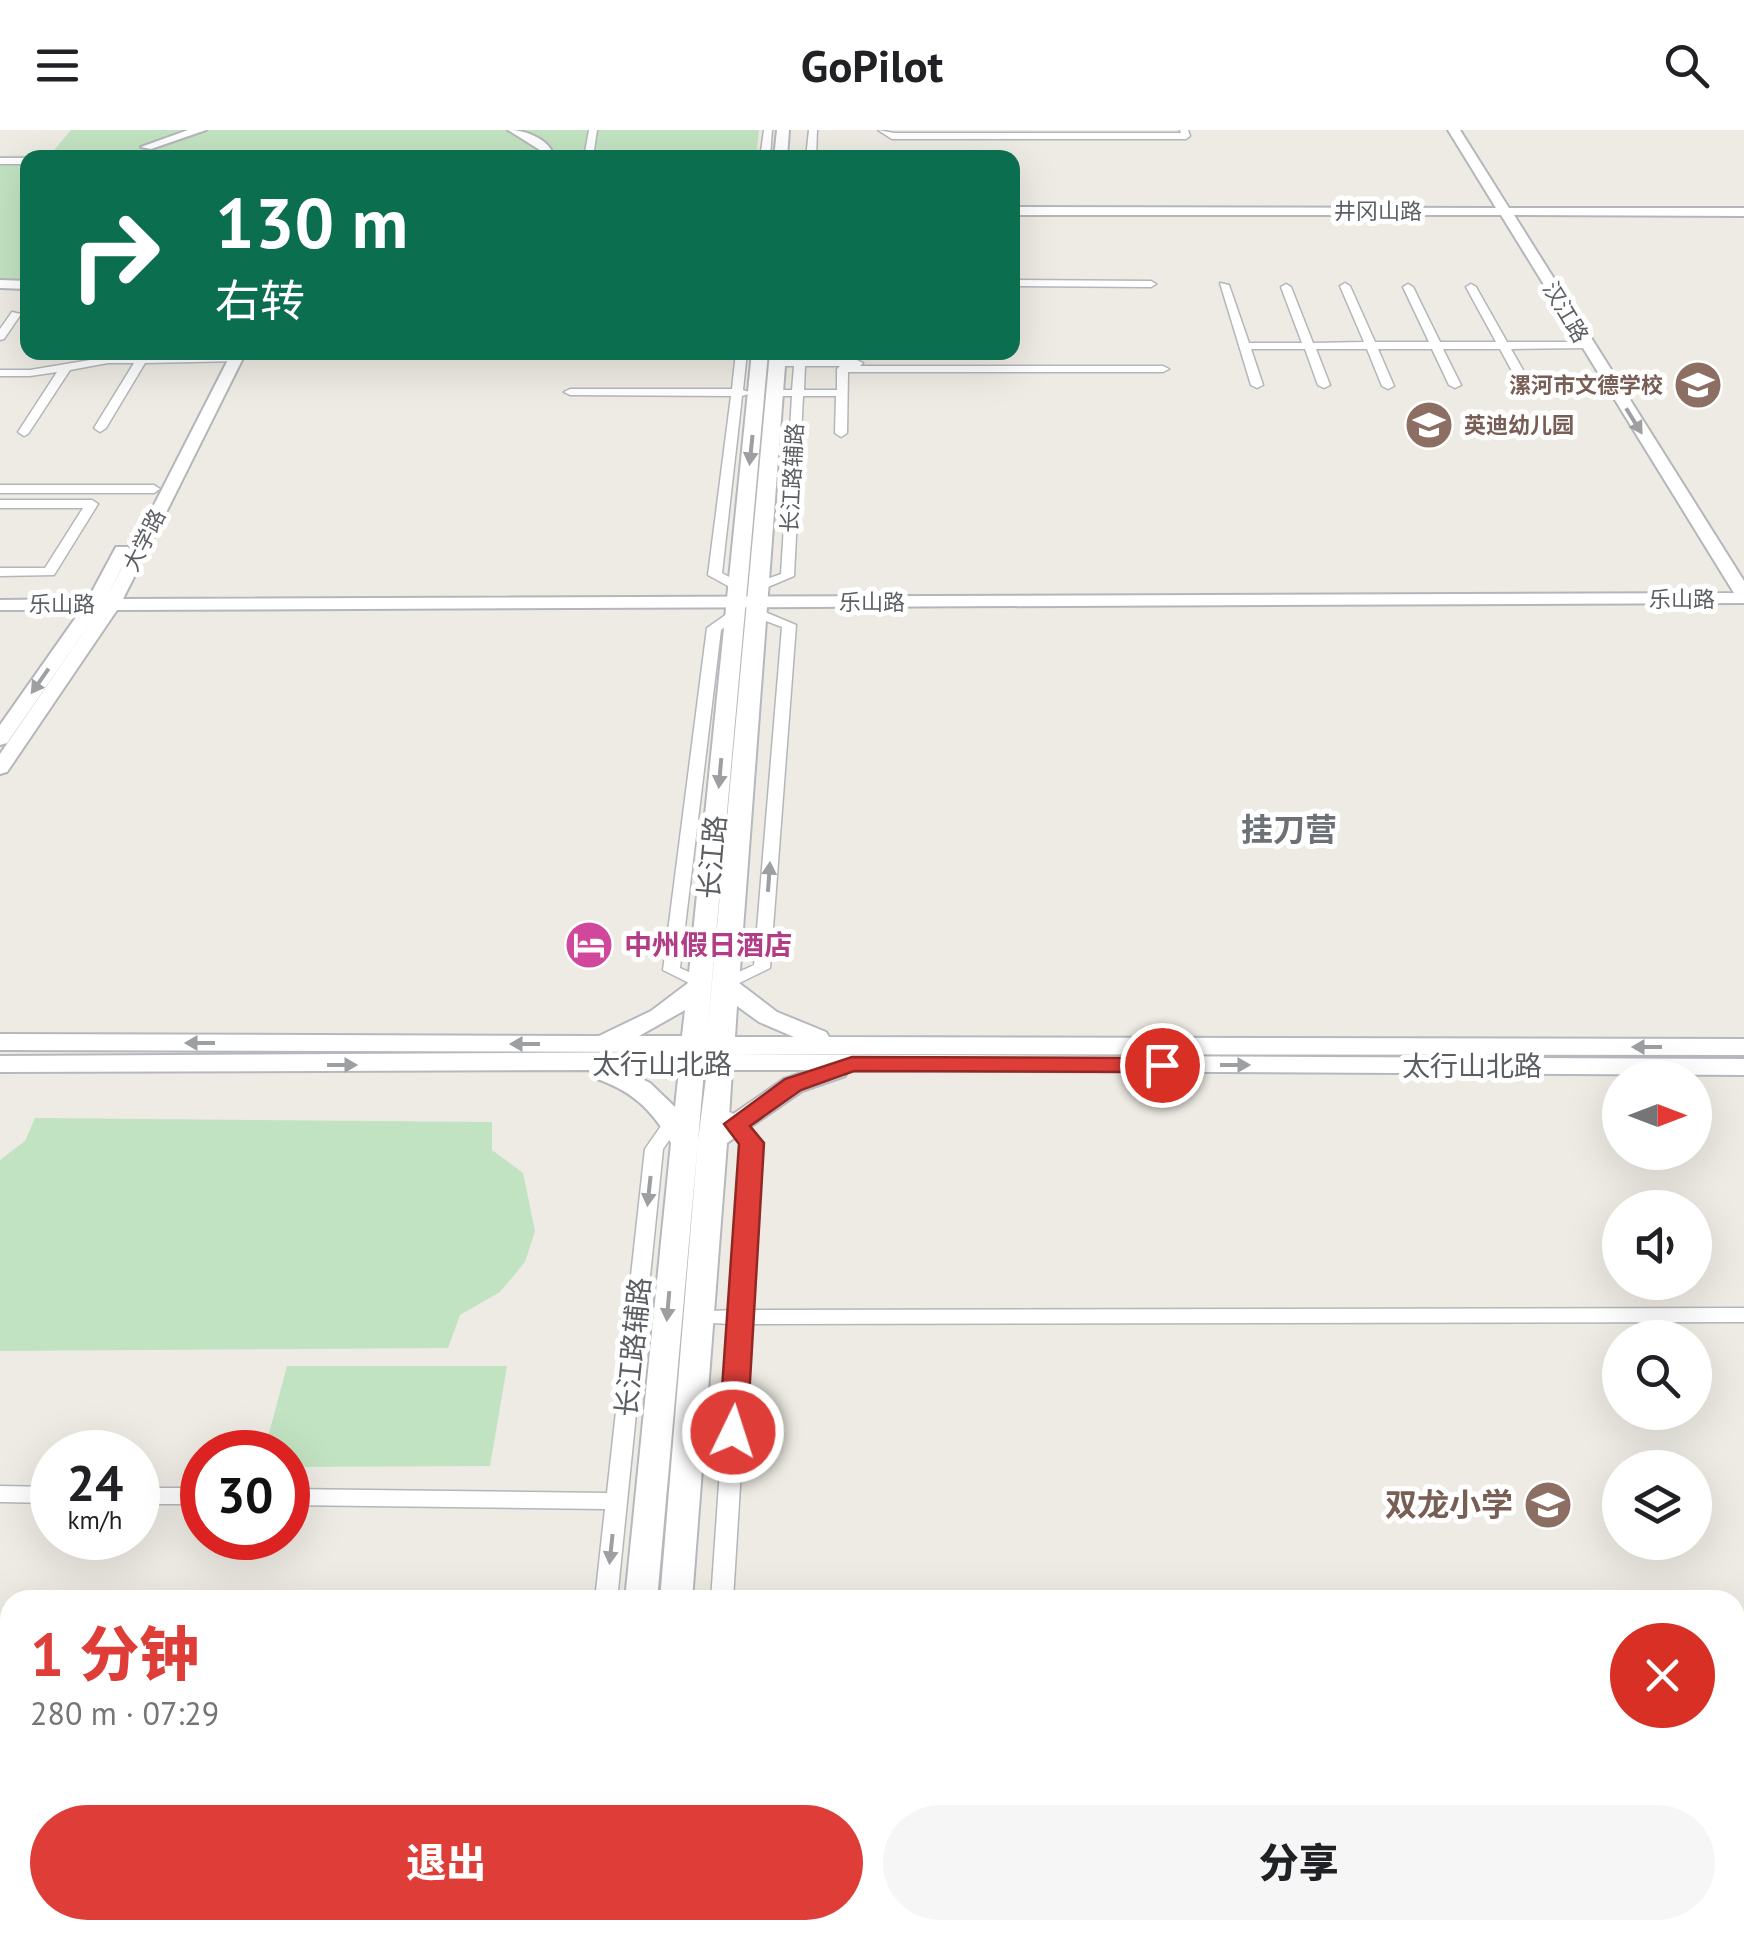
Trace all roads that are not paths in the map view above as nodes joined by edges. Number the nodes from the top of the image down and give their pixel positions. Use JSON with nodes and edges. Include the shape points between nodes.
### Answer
{"nodes":[{"id":1,"x":158,"y":130,"type":"edge"},
{"id":2,"x":200,"y":130,"type":"edge"},
{"id":3,"x":514,"y":130,"type":"edge"},
{"id":4,"x":882,"y":130,"type":"edge"},
{"id":5,"x":1184,"y":130,"type":"edge"},
{"id":6,"x":1454,"y":130,"type":"edge"},
{"id":7,"x":1466,"y":130,"type":"edge"},
{"id":8,"x":950,"y":133,"type":"edge"},
{"id":9,"x":1010,"y":133,"type":"edge"},
{"id":10,"x":1068,"y":133,"type":"edge"},
{"id":11,"x":1128,"y":133,"type":"edge"},
{"id":12,"x":142,"y":150,"type":"edge"},
{"id":13,"x":149,"y":150,"type":"edge"},
{"id":14,"x":546,"y":150,"type":"edge"},
{"id":15,"x":1020,"y":211,"type":"edge"},
{"id":16,"x":1512,"y":211,"type":"junction"},
{"id":17,"x":1744,"y":212,"type":"edge"},
{"id":18,"x":1020,"y":283,"type":"edge"},
{"id":19,"x":1151,"y":284,"type":"dead end"},
{"id":20,"x":1224,"y":284,"type":"dead end"},
{"id":21,"x":1345,"y":286,"type":"dead end"},
{"id":22,"x":1286,"y":287,"type":"dead end"},
{"id":23,"x":1408,"y":287,"type":"dead end"},
{"id":24,"x":1471,"y":287,"type":"dead end"},
{"id":25,"x":20,"y":316,"type":"edge"},
{"id":26,"x":0,"y":336,"type":"edge"},
{"id":27,"x":1371,"y":345,"type":"junction"},
{"id":28,"x":1436,"y":345,"type":"junction"},
{"id":29,"x":1504,"y":345,"type":"junction"},
{"id":30,"x":1586,"y":345,"type":"junction"},
{"id":31,"x":1244,"y":346,"type":"junction"},
{"id":32,"x":1308,"y":346,"type":"junction"},
{"id":33,"x":94,"y":360,"type":"edge"},
{"id":34,"x":141,"y":360,"type":"edge"},
{"id":35,"x":228,"y":360,"type":"edge"},
{"id":36,"x":228,"y":360,"type":"edge"},
{"id":37,"x":745,"y":360,"type":"edge"},
{"id":38,"x":770,"y":360,"type":"edge"},
{"id":39,"x":800,"y":362,"type":"edge"},
{"id":40,"x":849,"y":362,"type":"edge"},
{"id":41,"x":1097,"y":364,"type":"dead end"},
{"id":42,"x":66,"y":367,"type":"junction"},
{"id":43,"x":1162,"y":370,"type":"dead end"},
{"id":44,"x":0,"y":373,"type":"edge"},
{"id":45,"x":1455,"y":384,"type":"dead end"},
{"id":46,"x":1525,"y":384,"type":"dead end"},
{"id":47,"x":1324,"y":385,"type":"dead end"},
{"id":48,"x":1256,"y":386,"type":"dead end"},
{"id":49,"x":1388,"y":386,"type":"dead end"},
{"id":50,"x":570,"y":392,"type":"dead end"},
{"id":51,"x":756,"y":393,"type":"junction"},
{"id":52,"x":798,"y":393,"type":"junction"},
{"id":53,"x":842,"y":393,"type":"junction"},
{"id":54,"x":100,"y":428,"type":"dead end"},
{"id":55,"x":24,"y":432,"type":"dead end"},
{"id":56,"x":841,"y":433,"type":"dead end"},
{"id":57,"x":0,"y":489,"type":"edge"},
{"id":58,"x":154,"y":489,"type":"junction"},
{"id":59,"x":0,"y":504,"type":"edge"},
{"id":60,"x":1744,"y":566,"type":"edge"},
{"id":61,"x":0,"y":572,"type":"edge"},
{"id":62,"x":1744,"y":597,"type":"edge"},
{"id":63,"x":760,"y":600,"type":"junction"},
{"id":64,"x":735,"y":601,"type":"junction"},
{"id":65,"x":0,"y":604,"type":"edge"},
{"id":66,"x":103,"y":604,"type":"junction"},
{"id":67,"x":0,"y":739,"type":"edge"},
{"id":68,"x":0,"y":768,"type":"edge"},
{"id":69,"x":713,"y":985,"type":"junction"},
{"id":70,"x":0,"y":1042,"type":"edge"},
{"id":71,"x":1744,"y":1047,"type":"edge"},
{"id":72,"x":705,"y":1053,"type":"junction"},
{"id":73,"x":579,"y":1054,"type":"junction"},
{"id":74,"x":855,"y":1054,"type":"junction"},
{"id":75,"x":0,"y":1064,"type":"edge"},
{"id":76,"x":1744,"y":1067,"type":"edge"},
{"id":77,"x":701,"y":1123,"type":"junction"},
{"id":78,"x":1744,"y":1315,"type":"edge"},
{"id":79,"x":700,"y":1318,"type":"junction"},
{"id":80,"x":740,"y":1318,"type":"junction"},
{"id":81,"x":0,"y":1494,"type":"edge"},
{"id":82,"x":30,"y":1495,"type":"edge"},
{"id":83,"x":310,"y":1497,"type":"edge"},
{"id":84,"x":616,"y":1501,"type":"junction"},
{"id":85,"x":607,"y":1590,"type":"edge"},
{"id":86,"x":642,"y":1590,"type":"edge"},
{"id":87,"x":677,"y":1590,"type":"edge"},
{"id":88,"x":723,"y":1590,"type":"edge"}],
"edges":[{"from":1,"to":12,"type":"street"},
{"from":2,"to":13,"type":"street"},
{"from":3,"to":14,"type":"street"},
{"from":4,"to":8,"type":"street","via":[[892,136]]},
{"from":5,"to":11,"type":"street","via":[[1186,136]]},
{"from":6,"to":16,"type":"street","name":"汉江路"},
{"from":7,"to":16,"type":"street","name":"汉江路"},
{"from":8,"to":9,"type":"street"},
{"from":9,"to":10,"type":"street"},
{"from":10,"to":11,"type":"street"},
{"from":15,"to":16,"type":"street","name":"井冈山路"},
{"from":16,"to":17,"type":"street","name":"井冈山路"},
{"from":16,"to":30,"type":"street","name":"汉江路"},
{"from":16,"to":60,"type":"street","name":"汉江路"},
{"from":18,"to":19,"type":"street"},
{"from":20,"to":31,"type":"street"},
{"from":21,"to":27,"type":"street"},
{"from":22,"to":32,"type":"street"},
{"from":23,"to":28,"type":"street"},
{"from":24,"to":29,"type":"street"},
{"from":25,"to":26,"type":"street"},
{"from":27,"to":28,"type":"street"},
{"from":27,"to":32,"type":"street"},
{"from":27,"to":49,"type":"street"},
{"from":28,"to":29,"type":"street"},
{"from":28,"to":45,"type":"street"},
{"from":29,"to":30,"type":"street"},
{"from":29,"to":46,"type":"street"},
{"from":30,"to":62,"type":"street","name":"汉江路","one_way":true},
{"from":31,"to":32,"type":"street"},
{"from":31,"to":48,"type":"street"},
{"from":32,"to":47,"type":"street"},
{"from":33,"to":42,"type":"street"},
{"from":34,"to":54,"type":"street"},
{"from":35,"to":58,"type":"street","name":"大学路"},
{"from":36,"to":66,"type":"street","name":"大学路"},
{"from":37,"to":51,"type":"street"},
{"from":38,"to":51,"type":"main road","name":"长江路"},
{"from":39,"to":40,"type":"street"},
{"from":39,"to":52,"type":"street","name":"长江路辅路"},
{"from":40,"to":41,"type":"street"},
{"from":40,"to":43,"type":"street"},
{"from":40,"to":53,"type":"street"},
{"from":42,"to":44,"type":"street"},
{"from":42,"to":55,"type":"street"},
{"from":50,"to":51,"type":"street"},
{"from":51,"to":52,"type":"street"},
{"from":51,"to":63,"type":"main road","name":"长江路"},
{"from":51,"to":64,"type":"main road","name":"长江路","one_way":true},
{"from":52,"to":53,"type":"street"},
{"from":52,"to":63,"type":"street","name":"长江路辅路","via":[[786,576]]},
{"from":53,"to":56,"type":"street"},
{"from":57,"to":58,"type":"street"},
{"from":58,"to":66,"type":"street","name":"大学路"},
{"from":59,"to":61,"type":"street","via":[[92,504],[49,572]]},
{"from":62,"to":63,"type":"street","name":"乐山路"},
{"from":63,"to":64,"type":"street","name":"乐山路"},
{"from":63,"to":69,"type":"main road","name":"长江路"},
{"from":69,"to":63,"type":"street","one_way":true,"via":[[762,968],[789,625]]},
{"from":64,"to":66,"type":"street","name":"乐山路"},
{"from":64,"to":69,"type":"main road","name":"长江路","one_way":true},
{"from":64,"to":69,"type":"street","via":[[714,628],[671,970]]},
{"from":65,"to":66,"type":"street","name":"乐山路"},
{"from":66,"to":67,"type":"street","name":"大学路","one_way":true},
{"from":66,"to":68,"type":"street","name":"大学路"},
{"from":69,"to":72,"type":"main road","name":"长江路"},
{"from":69,"to":73,"type":"main road"},
{"from":69,"to":74,"type":"main road"},
{"from":73,"to":70,"type":"main road","name":"太行山北路","one_way":true},
{"from":71,"to":74,"type":"main road","name":"太行山北路","one_way":true},
{"from":72,"to":73,"type":"main road","name":"太行山北路"},
{"from":72,"to":74,"type":"main road","name":"太行山北路"},
{"from":72,"to":77,"type":"main road","name":"长江路"},
{"from":75,"to":73,"type":"main road","name":"太行山北路","one_way":true},
{"from":73,"to":77,"type":"main road"},
{"from":74,"to":76,"type":"main road","name":"太行山北路","one_way":true},
{"from":74,"to":77,"type":"main road"},
{"from":77,"to":79,"type":"main road","name":"长江路"},
{"from":77,"to":80,"type":"street","via":[[752,1143]]},
{"from":77,"to":84,"type":"street","name":"长江路辅路","one_way":true,"via":[[654,1149]]},
{"from":77,"to":86,"type":"main road","name":"长江路","one_way":true},
{"from":78,"to":80,"type":"street"},
{"from":79,"to":80,"type":"street"},
{"from":79,"to":87,"type":"main road","name":"长江路"},
{"from":80,"to":88,"type":"street"},
{"from":81,"to":82,"type":"street"},
{"from":83,"to":84,"type":"street"},
{"from":84,"to":85,"type":"street","name":"长江路辅路","one_way":true}]}
